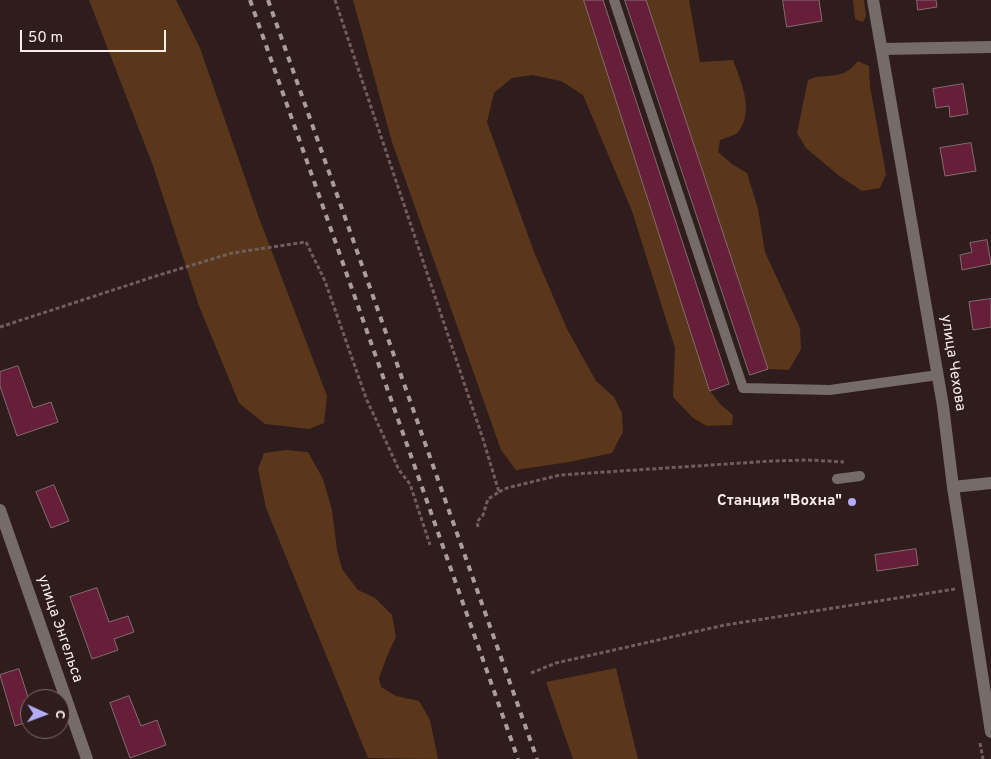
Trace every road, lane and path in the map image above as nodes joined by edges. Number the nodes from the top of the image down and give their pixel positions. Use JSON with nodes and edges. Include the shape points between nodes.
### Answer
{"nodes":[{"id":1,"x":335,"y":0,"type":"edge"},
{"id":2,"x":614,"y":0,"type":"edge"},
{"id":3,"x":873,"y":0,"type":"edge"},
{"id":4,"x":991,"y":47,"type":"edge"},
{"id":5,"x":882,"y":49,"type":"junction"},
{"id":6,"x":0,"y":327,"type":"edge"},
{"id":7,"x":938,"y":375,"type":"junction"},
{"id":8,"x":856,"y":477,"type":"joint"},
{"id":9,"x":837,"y":479,"type":"dead end"},
{"id":10,"x":991,"y":483,"type":"edge"},
{"id":11,"x":953,"y":487,"type":"junction"},
{"id":12,"x":499,"y":492,"type":"junction"},
{"id":13,"x":0,"y":510,"type":"edge"},
{"id":14,"x":478,"y":527,"type":"dead end"},
{"id":15,"x":430,"y":546,"type":"dead end"},
{"id":16,"x":955,"y":588,"type":"dead end"},
{"id":17,"x":531,"y":673,"type":"dead end"},
{"id":18,"x":991,"y":732,"type":"edge"},
{"id":19,"x":87,"y":759,"type":"edge"}],
"edges":[{"from":1,"to":12,"type":"path"},
{"from":2,"to":7,"type":"lane","via":[[743,388],[830,390]]},
{"from":3,"to":5,"type":"street","name":"улица Чехова"},
{"from":4,"to":5,"type":"street"},
{"from":5,"to":7,"type":"street","name":"улица Чехова"},
{"from":6,"to":15,"type":"path","via":[[232,253],[306,242],[325,281],[366,398],[399,470],[410,484]]},
{"from":7,"to":11,"type":"street","name":"улица Чехова"},
{"from":8,"to":9,"type":"lane"},
{"from":8,"to":12,"type":"path","via":[[844,462],[772,461],[560,475]]},
{"from":10,"to":11,"type":"street"},
{"from":11,"to":18,"type":"street","name":"улица Чехова"},
{"from":12,"to":14,"type":"path","via":[[488,499],[483,516],[477,522]]},
{"from":13,"to":19,"type":"street","name":"улица Энгельса"},
{"from":16,"to":17,"type":"path","via":[[725,625],[556,663]]}]}
